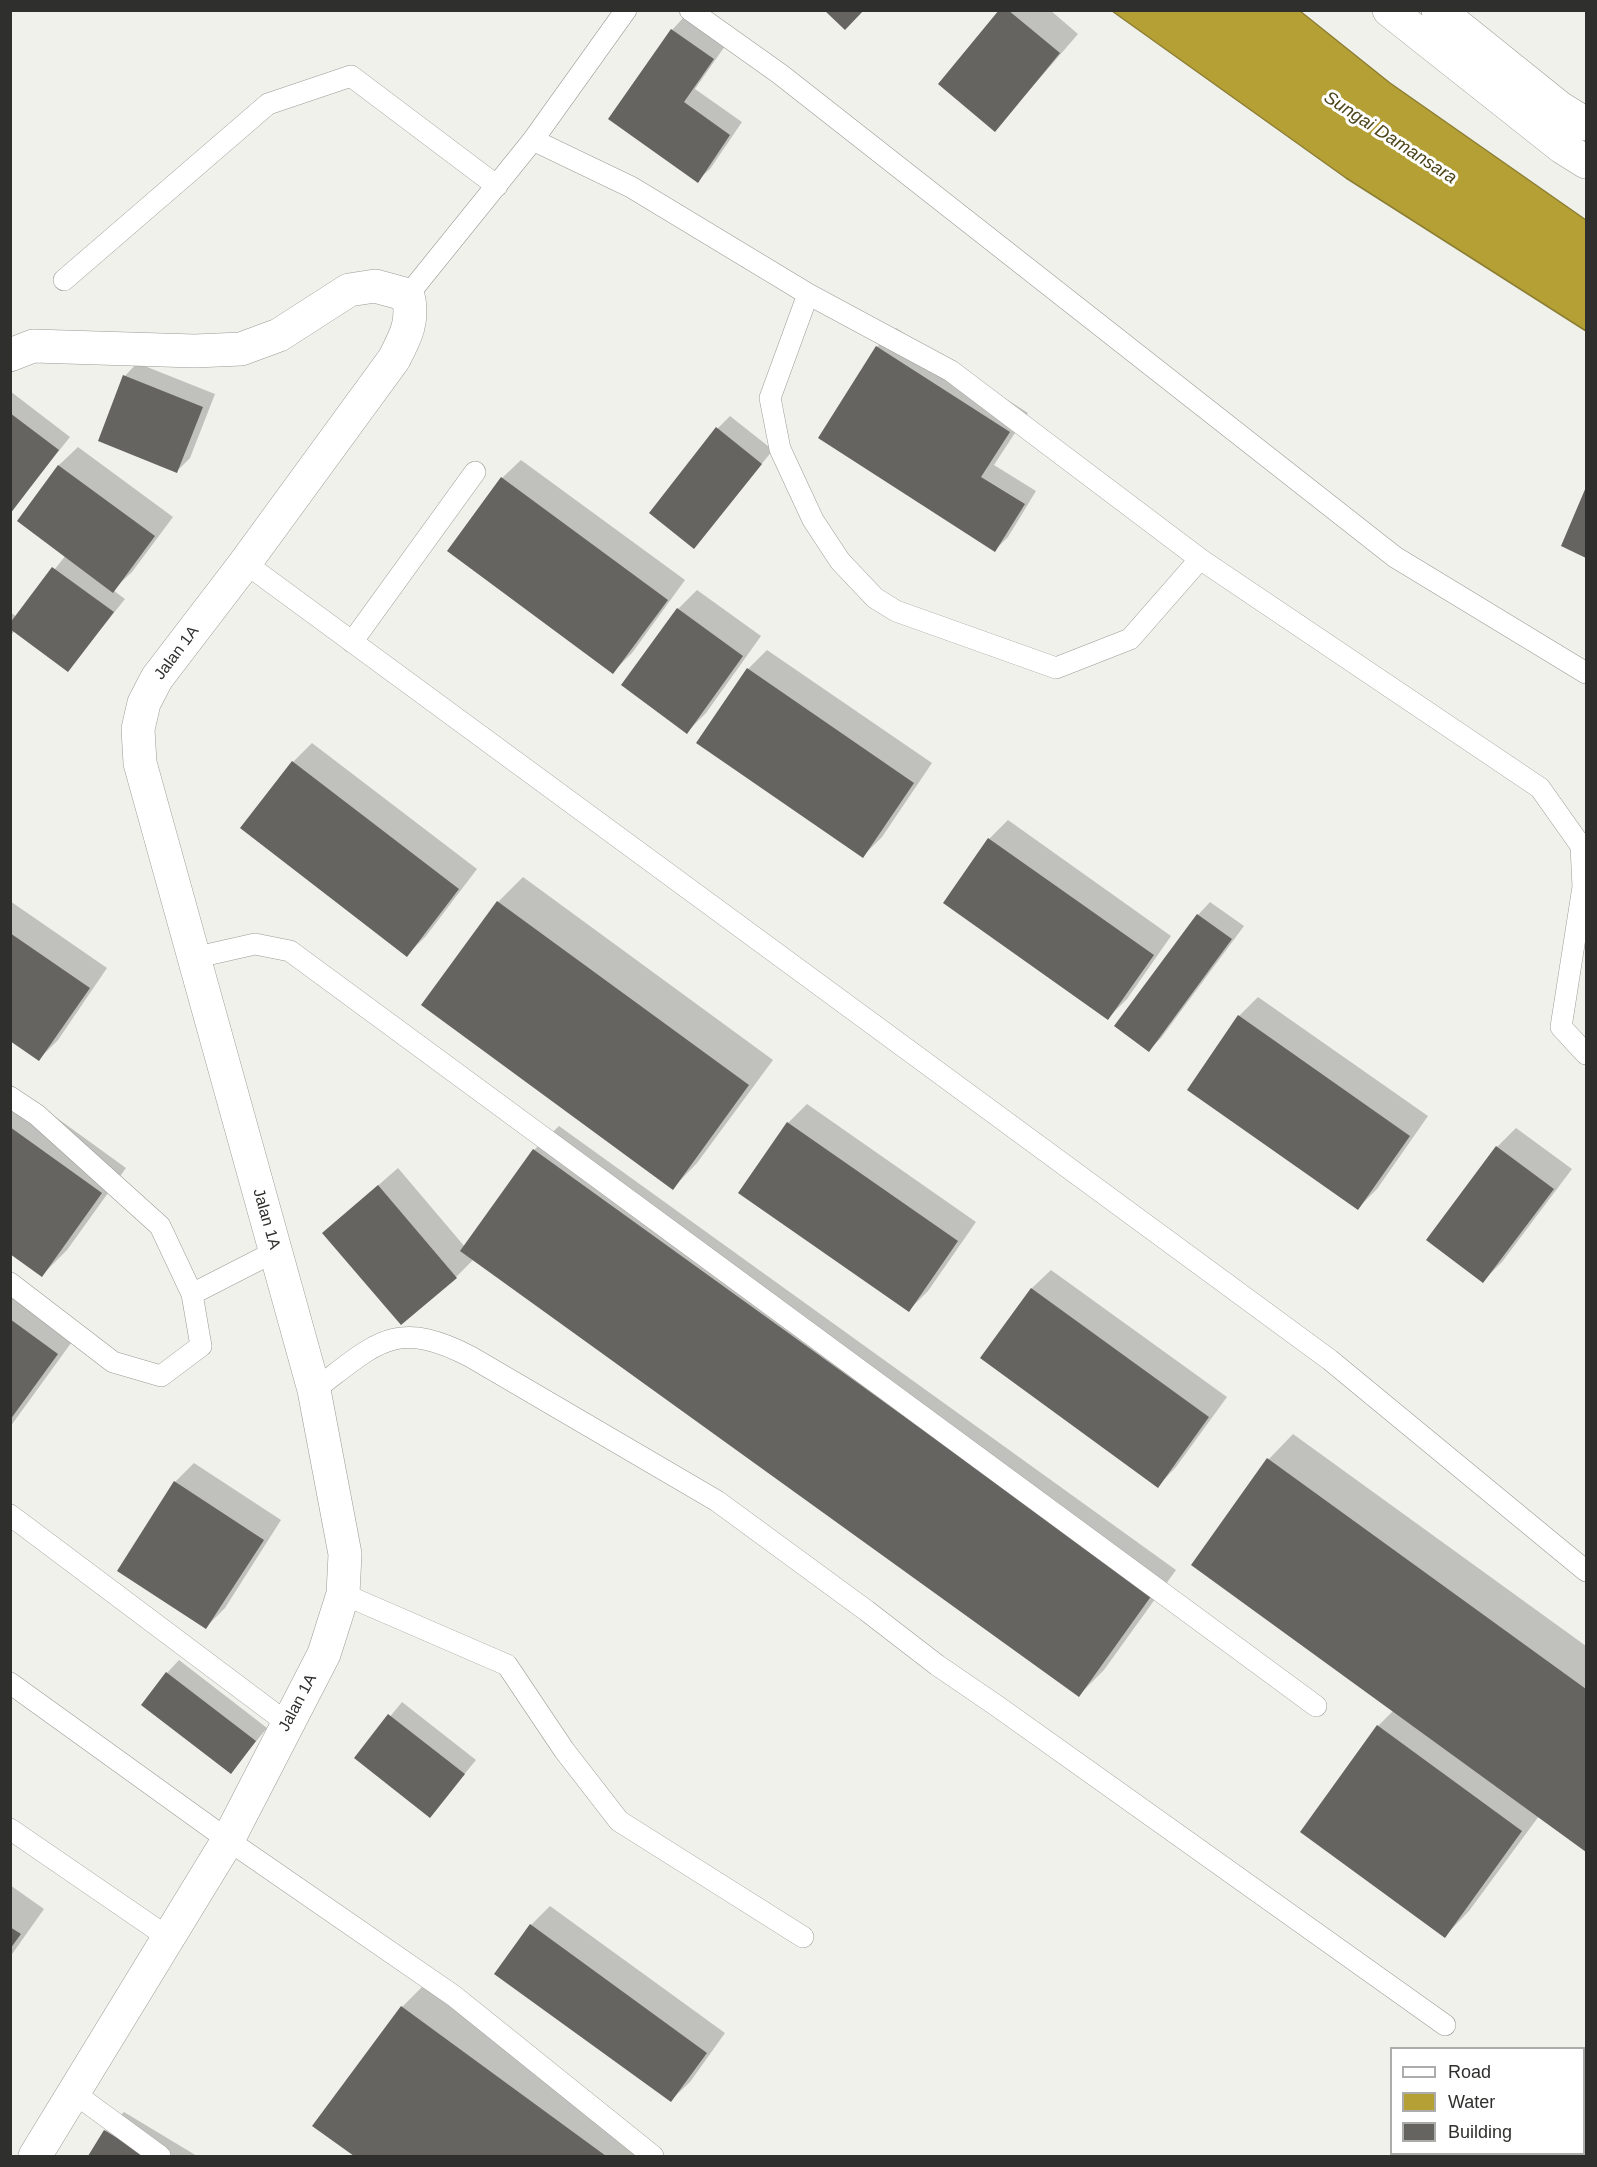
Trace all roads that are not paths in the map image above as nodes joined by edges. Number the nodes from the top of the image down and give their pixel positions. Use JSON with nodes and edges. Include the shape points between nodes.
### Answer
{"nodes":[{"id":1,"x":626,"y":10,"type":"edge"},
{"id":2,"x":690,"y":10,"type":"edge"},
{"id":3,"x":1389,"y":10,"type":"edge"},
{"id":4,"x":1438,"y":10,"type":"edge"},
{"id":5,"x":1587,"y":124,"type":"edge"},
{"id":6,"x":533,"y":140,"type":"junction"},
{"id":7,"x":1587,"y":162,"type":"edge"},
{"id":8,"x":497,"y":186,"type":"junction"},
{"id":9,"x":64,"y":280,"type":"dead end"},
{"id":10,"x":408,"y":294,"type":"junction"},
{"id":11,"x":808,"y":294,"type":"junction"},
{"id":12,"x":10,"y":355,"type":"edge"},
{"id":13,"x":475,"y":472,"type":"dead end"},
{"id":14,"x":1200,"y":559,"type":"junction"},
{"id":15,"x":245,"y":563,"type":"junction"},
{"id":16,"x":352,"y":642,"type":"junction"},
{"id":17,"x":1587,"y":673,"type":"edge"},
{"id":18,"x":193,"y":958,"type":"junction"},
{"id":19,"x":1587,"y":1054,"type":"edge"},
{"id":20,"x":10,"y":1097,"type":"edge"},
{"id":21,"x":276,"y":1251,"type":"junction"},
{"id":22,"x":10,"y":1283,"type":"edge"},
{"id":23,"x":192,"y":1294,"type":"junction"},
{"id":24,"x":314,"y":1390,"type":"junction"},
{"id":25,"x":10,"y":1515,"type":"edge"},
{"id":26,"x":1587,"y":1571,"type":"edge"},
{"id":27,"x":344,"y":1594,"type":"junction"},
{"id":28,"x":10,"y":1683,"type":"edge"},
{"id":29,"x":1316,"y":1706,"type":"dead end"},
{"id":30,"x":287,"y":1723,"type":"junction"},
{"id":31,"x":10,"y":1828,"type":"edge"},
{"id":32,"x":228,"y":1840,"type":"junction"},
{"id":33,"x":803,"y":1937,"type":"dead end"},
{"id":34,"x":169,"y":1938,"type":"junction"},
{"id":35,"x":1445,"y":2025,"type":"dead end"},
{"id":36,"x":74,"y":2093,"type":"junction"},
{"id":37,"x":35,"y":2157,"type":"edge"},
{"id":38,"x":160,"y":2157,"type":"edge"},
{"id":39,"x":653,"y":2157,"type":"edge"}],
"edges":[{"from":1,"to":6,"type":"lane"},
{"from":2,"to":17,"type":"lane","via":[[780,74],[1395,557]]},
{"from":3,"to":7,"type":"street","via":[[1562,147]]},
{"from":4,"to":5,"type":"street","via":[[1560,108]]},
{"from":6,"to":8,"type":"lane"},
{"from":6,"to":11,"type":"lane","via":[[631,187]]},
{"from":8,"to":9,"type":"lane","via":[[351,76],[268,104]]},
{"from":8,"to":10,"type":"lane"},
{"from":10,"to":12,"type":"street","via":[[375,286],[349,290],[279,335],[241,349],[33,346]]},
{"from":10,"to":15,"type":"street","name":"Jalan 1A","via":[[410,327],[394,359]]},
{"from":11,"to":14,"type":"lane","via":[[951,371]]},
{"from":11,"to":14,"type":"lane","via":[[770,398],[780,449],[813,520],[840,561],[875,598],[896,611],[1056,669],[1130,639]]},
{"from":13,"to":16,"type":"lane"},
{"from":14,"to":19,"type":"lane","via":[[1540,788],[1581,846],[1583,887],[1561,1027]]},
{"from":15,"to":16,"type":"lane"},
{"from":15,"to":18,"type":"street","name":"Jalan 1A","via":[[157,678],[144,704],[138,729],[140,763]]},
{"from":16,"to":26,"type":"lane","via":[[1330,1360]]},
{"from":18,"to":21,"type":"street","name":"Jalan 1A"},
{"from":18,"to":29,"type":"lane","via":[[255,944],[290,951]]},
{"from":20,"to":23,"type":"lane","via":[[38,1115],[160,1226]]},
{"from":21,"to":23,"type":"lane"},
{"from":21,"to":24,"type":"street","name":"Jalan 1A"},
{"from":22,"to":23,"type":"lane","via":[[113,1362],[161,1376],[201,1346]]},
{"from":24,"to":27,"type":"street","name":"Jalan 1A","via":[[345,1554]]},
{"from":24,"to":35,"type":"lane","via":[[389,1339],[414,1337],[442,1342],[471,1357],[717,1501],[937,1665]]},
{"from":25,"to":30,"type":"lane"},
{"from":27,"to":30,"type":"street","name":"Jalan 1A","via":[[324,1654]]},
{"from":27,"to":33,"type":"lane","via":[[507,1665],[564,1750],[619,1821]]},
{"from":28,"to":32,"type":"lane"},
{"from":30,"to":32,"type":"street","name":"Jalan 1A"},
{"from":31,"to":34,"type":"lane"},
{"from":32,"to":34,"type":"street","name":"Jalan 1A"},
{"from":32,"to":39,"type":"lane","via":[[454,1996]]},
{"from":34,"to":36,"type":"street","name":"Jalan 1A"},
{"from":36,"to":37,"type":"street","name":"Jalan 1A"},
{"from":36,"to":38,"type":"lane"}]}
